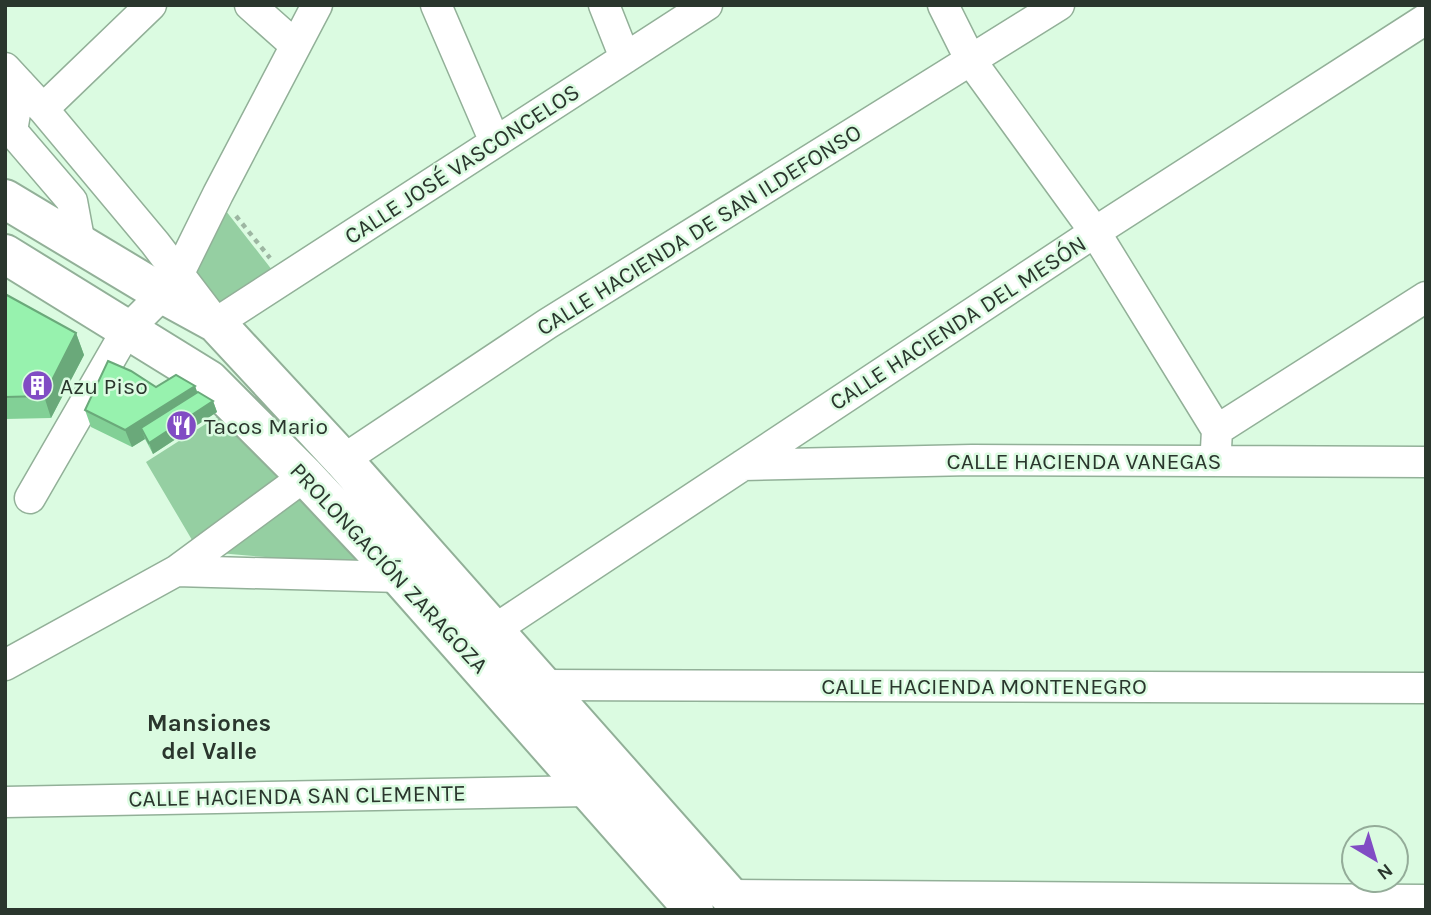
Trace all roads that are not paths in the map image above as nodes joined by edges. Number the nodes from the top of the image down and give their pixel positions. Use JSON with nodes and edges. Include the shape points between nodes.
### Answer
{"nodes":[{"id":1,"x":151,"y":5,"type":"edge"},
{"id":2,"x":250,"y":5,"type":"edge"},
{"id":3,"x":317,"y":5,"type":"edge"},
{"id":4,"x":436,"y":5,"type":"edge"},
{"id":5,"x":604,"y":5,"type":"edge"},
{"id":6,"x":707,"y":5,"type":"edge"},
{"id":7,"x":943,"y":5,"type":"edge"},
{"id":8,"x":1059,"y":5,"type":"edge"},
{"id":9,"x":1426,"y":19,"type":"edge"},
{"id":10,"x":295,"y":45,"type":"junction"},
{"id":11,"x":625,"y":58,"type":"junction"},
{"id":12,"x":971,"y":61,"type":"junction"},
{"id":13,"x":13,"y":76,"type":"edge"},
{"id":14,"x":43,"y":109,"type":"junction"},
{"id":15,"x":495,"y":142,"type":"junction"},
{"id":16,"x":5,"y":199,"type":"edge"},
{"id":17,"x":1095,"y":232,"type":"junction"},
{"id":18,"x":80,"y":243,"type":"junction"},
{"id":19,"x":5,"y":254,"type":"edge"},
{"id":20,"x":5,"y":264,"type":"edge"},
{"id":21,"x":53,"y":284,"type":"junction"},
{"id":22,"x":171,"y":284,"type":"junction"},
{"id":23,"x":1426,"y":297,"type":"edge"},
{"id":24,"x":216,"y":323,"type":"junction"},
{"id":25,"x":127,"y":330,"type":"junction"},
{"id":26,"x":1217,"y":430,"type":"junction"},
{"id":27,"x":343,"y":460,"type":"junction"},
{"id":28,"x":1216,"y":460,"type":"junction"},
{"id":29,"x":1426,"y":462,"type":"edge"},
{"id":30,"x":743,"y":465,"type":"junction"},
{"id":31,"x":305,"y":476,"type":"junction"},
{"id":32,"x":30,"y":498,"type":"dead end"},
{"id":33,"x":176,"y":570,"type":"junction"},
{"id":34,"x":400,"y":578,"type":"junction"},
{"id":35,"x":494,"y":630,"type":"junction"},
{"id":36,"x":5,"y":665,"type":"edge"},
{"id":37,"x":543,"y":685,"type":"junction"},
{"id":38,"x":1426,"y":688,"type":"edge"},
{"id":39,"x":589,"y":791,"type":"junction"},
{"id":40,"x":5,"y":802,"type":"edge"},
{"id":41,"x":1426,"y":901,"type":"edge"},
{"id":42,"x":735,"y":903,"type":"edge"},
{"id":43,"x":694,"y":910,"type":"edge"}],
"edges":[{"from":1,"to":14,"type":"street"},
{"from":2,"to":10,"type":"street"},
{"from":3,"to":10,"type":"street"},
{"from":4,"to":15,"type":"street"},
{"from":5,"to":11,"type":"street"},
{"from":6,"to":11,"type":"street","name":"CALLE JOSÉ VASCONCELOS"},
{"from":7,"to":12,"type":"street"},
{"from":8,"to":12,"type":"street","name":"CALLE HACIENDA DE SAN ILDEFONSO"},
{"from":9,"to":17,"type":"street","name":"CALLE HACIENDA DEL MESÓN"},
{"from":10,"to":22,"type":"street"},
{"from":11,"to":15,"type":"street","name":"CALLE JOSÉ VASCONCELOS"},
{"from":12,"to":17,"type":"street"},
{"from":12,"to":27,"type":"street","name":"CALLE HACIENDA DE SAN ILDEFONSO","via":[[547,324]]},
{"from":13,"to":14,"type":"street","name":"PROLONGACIÓN ZARAGOZA"},
{"from":13,"to":18,"type":"street","via":[[12,131],[72,201]]},
{"from":14,"to":22,"type":"street","name":"PROLONGACIÓN ZARAGOZA"},
{"from":15,"to":24,"type":"street","name":"CALLE JOSÉ VASCONCELOS"},
{"from":16,"to":18,"type":"main road","name":"PROLONGACIÓN ZARAGOZA"},
{"from":17,"to":26,"type":"street"},
{"from":17,"to":30,"type":"street","name":"CALLE HACIENDA DEL MESÓN"},
{"from":18,"to":22,"type":"main road","name":"PROLONGACIÓN ZARAGOZA"},
{"from":19,"to":21,"type":"main road","name":"PROLONGACIÓN ZARAGOZA"},
{"from":20,"to":21,"type":"main road"},
{"from":21,"to":25,"type":"main road","name":"PROLONGACIÓN ZARAGOZA"},
{"from":22,"to":24,"type":"main road","name":"PROLONGACIÓN ZARAGOZA"},
{"from":22,"to":25,"type":"street"},
{"from":23,"to":26,"type":"street"},
{"from":24,"to":27,"type":"main road","name":"PROLONGACIÓN ZARAGOZA"},
{"from":25,"to":31,"type":"main road","name":"PROLONGACIÓN ZARAGOZA","via":[[209,380]]},
{"from":25,"to":32,"type":"street"},
{"from":26,"to":28,"type":"street"},
{"from":27,"to":35,"type":"main road","name":"PROLONGACIÓN ZARAGOZA"},
{"from":28,"to":29,"type":"street","name":"CALLE HACIENDA VANEGAS"},
{"from":28,"to":30,"type":"street","name":"CALLE HACIENDA VANEGAS"},
{"from":30,"to":35,"type":"street","name":"CALLE HACIENDA DEL MESÓN"},
{"from":31,"to":33,"type":"street"},
{"from":31,"to":34,"type":"main road","name":"PROLONGACIÓN ZARAGOZA"},
{"from":33,"to":34,"type":"street"},
{"from":33,"to":36,"type":"street"},
{"from":34,"to":39,"type":"main road","name":"PROLONGACIÓN ZARAGOZA"},
{"from":35,"to":37,"type":"main road","name":"PROLONGACIÓN ZARAGOZA"},
{"from":37,"to":38,"type":"street","name":"CALLE HACIENDA MONTENEGRO"},
{"from":37,"to":42,"type":"main road","name":"PROLONGACIÓN ZARAGOZA"},
{"from":39,"to":40,"type":"street","name":"CALLE HACIENDA SAN CLEMENTE"},
{"from":39,"to":43,"type":"main road","name":"PROLONGACIÓN ZARAGOZA"},
{"from":41,"to":42,"type":"street"}]}
